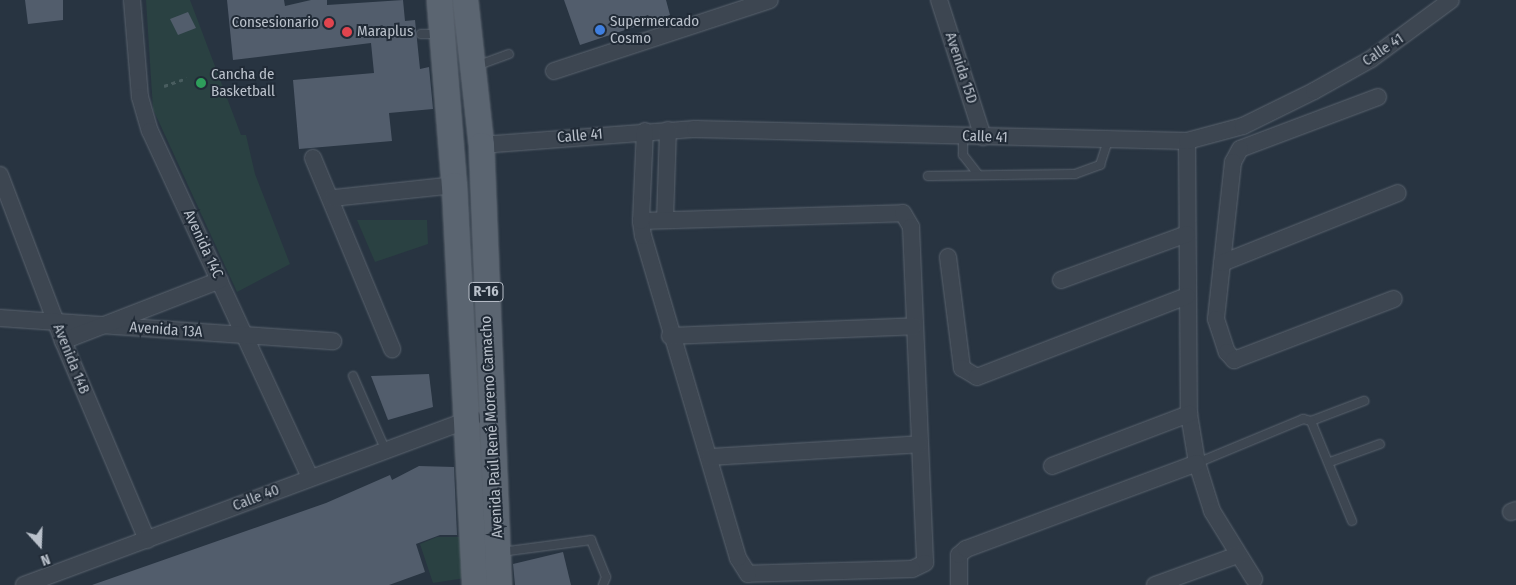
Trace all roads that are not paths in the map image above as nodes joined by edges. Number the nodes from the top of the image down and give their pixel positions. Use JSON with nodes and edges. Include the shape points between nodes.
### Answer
{"nodes":[{"id":1,"x":132,"y":0,"type":"edge"},
{"id":2,"x":439,"y":0,"type":"edge"},
{"id":3,"x":465,"y":0,"type":"edge"},
{"id":4,"x":770,"y":0,"type":"edge"},
{"id":5,"x":939,"y":0,"type":"edge"},
{"id":6,"x":1451,"y":0,"type":"edge"},
{"id":7,"x":509,"y":54,"type":"dead end"},
{"id":8,"x":474,"y":67,"type":"junction"},
{"id":9,"x":554,"y":71,"type":"dead end"},
{"id":10,"x":1378,"y":97,"type":"dead end"},
{"id":11,"x":668,"y":130,"type":"junction"},
{"id":12,"x":645,"y":131,"type":"junction"},
{"id":13,"x":963,"y":136,"type":"junction"},
{"id":14,"x":982,"y":137,"type":"junction"},
{"id":15,"x":1187,"y":140,"type":"junction"},
{"id":16,"x":1108,"y":141,"type":"junction"},
{"id":17,"x":481,"y":145,"type":"junction"},
{"id":18,"x":313,"y":158,"type":"dead end"},
{"id":19,"x":978,"y":174,"type":"junction"},
{"id":20,"x":0,"y":175,"type":"edge"},
{"id":21,"x":928,"y":176,"type":"dead end"},
{"id":22,"x":454,"y":185,"type":"junction"},
{"id":23,"x":1398,"y":193,"type":"dead end"},
{"id":24,"x":333,"y":198,"type":"junction"},
{"id":25,"x":665,"y":220,"type":"junction"},
{"id":26,"x":641,"y":221,"type":"junction"},
{"id":27,"x":1187,"y":234,"type":"junction"},
{"id":28,"x":948,"y":257,"type":"dead end"},
{"id":29,"x":1222,"y":263,"type":"junction"},
{"id":30,"x":220,"y":280,"type":"junction"},
{"id":31,"x":1061,"y":280,"type":"dead end"},
{"id":32,"x":1187,"y":296,"type":"junction"},
{"id":33,"x":1394,"y":299,"type":"dead end"},
{"id":34,"x":0,"y":318,"type":"edge"},
{"id":35,"x":1216,"y":319,"type":"junction"},
{"id":36,"x":1188,"y":322,"type":"junction"},
{"id":37,"x":914,"y":326,"type":"junction"},
{"id":38,"x":670,"y":336,"type":"junction"},
{"id":39,"x":63,"y":341,"type":"junction"},
{"id":40,"x":333,"y":341,"type":"dead end"},
{"id":41,"x":392,"y":349,"type":"dead end"},
{"id":42,"x":353,"y":376,"type":"dead end"},
{"id":43,"x":1364,"y":401,"type":"dead end"},
{"id":44,"x":1190,"y":414,"type":"junction"},
{"id":45,"x":490,"y":417,"type":"junction"},
{"id":46,"x":466,"y":418,"type":"junction"},
{"id":47,"x":1312,"y":421,"type":"junction"},
{"id":48,"x":920,"y":444,"type":"junction"},
{"id":49,"x":1380,"y":444,"type":"dead end"},
{"id":50,"x":385,"y":449,"type":"junction"},
{"id":51,"x":710,"y":457,"type":"junction"},
{"id":52,"x":1330,"y":462,"type":"junction"},
{"id":53,"x":1197,"y":463,"type":"junction"},
{"id":54,"x":1052,"y":466,"type":"dead end"},
{"id":55,"x":310,"y":477,"type":"junction"},
{"id":56,"x":1352,"y":521,"type":"dead end"},
{"id":57,"x":147,"y":540,"type":"junction"},
{"id":58,"x":498,"y":553,"type":"junction"},
{"id":59,"x":1238,"y":555,"type":"junction"},
{"id":60,"x":1254,"y":579,"type":"dead end"},
{"id":61,"x":24,"y":585,"type":"edge"},
{"id":62,"x":474,"y":585,"type":"edge"},
{"id":63,"x":499,"y":585,"type":"edge"},
{"id":64,"x":604,"y":585,"type":"edge"},
{"id":65,"x":959,"y":585,"type":"edge"},
{"id":66,"x":1154,"y":585,"type":"edge"}],
"edges":[{"from":1,"to":30,"type":"street","name":"Avenida 14C","via":[[144,115]]},
{"from":2,"to":22,"type":"main road","name":"Avenida Paúl René Moreno Camacho","number":"R-16","via":[[432,33]]},
{"from":3,"to":8,"type":"main road","name":"Avenida Paúl René Moreno Camacho","number":"R-16"},
{"from":4,"to":9,"type":"street"},
{"from":5,"to":14,"type":"street","name":"Avenida 15D"},
{"from":6,"to":15,"type":"street","name":"Calle 41","via":[[1371,59],[1314,91],[1243,126]]},
{"from":7,"to":8,"type":"lane"},
{"from":8,"to":17,"type":"main road","name":"Avenida Paúl René Moreno Camacho","number":"R-16"},
{"from":10,"to":29,"type":"street","via":[[1240,149],[1233,162]]},
{"from":11,"to":12,"type":"street","name":"Calle 41"},
{"from":11,"to":13,"type":"street","name":"Calle 41"},
{"from":11,"to":25,"type":"street"},
{"from":12,"to":17,"type":"street","name":"Calle 41"},
{"from":12,"to":26,"type":"street"},
{"from":13,"to":14,"type":"street","name":"Calle 41"},
{"from":13,"to":19,"type":"lane","via":[[963,154]]},
{"from":14,"to":16,"type":"street","name":"Calle 41"},
{"from":15,"to":16,"type":"street","name":"Calle 41"},
{"from":15,"to":27,"type":"street"},
{"from":16,"to":19,"type":"lane","via":[[1107,156],[1100,165],[1075,174]]},
{"from":17,"to":45,"type":"main road","name":"Avenida Paúl René Moreno Camacho","number":"R-16"},
{"from":18,"to":24,"type":"street"},
{"from":19,"to":21,"type":"lane"},
{"from":20,"to":39,"type":"street","name":"Avenida 14B"},
{"from":22,"to":24,"type":"street"},
{"from":22,"to":46,"type":"main road","name":"Avenida Paúl René Moreno Camacho","number":"R-16"},
{"from":23,"to":29,"type":"street"},
{"from":24,"to":41,"type":"street"},
{"from":25,"to":26,"type":"street"},
{"from":25,"to":37,"type":"street","via":[[904,213],[912,227]]},
{"from":26,"to":38,"type":"street"},
{"from":27,"to":31,"type":"street"},
{"from":27,"to":32,"type":"street"},
{"from":28,"to":32,"type":"street","via":[[962,368],[977,377]]},
{"from":29,"to":35,"type":"street"},
{"from":30,"to":39,"type":"street"},
{"from":30,"to":55,"type":"street","name":"Avenida 14C"},
{"from":32,"to":36,"type":"street"},
{"from":33,"to":35,"type":"street","via":[[1234,360],[1227,352]]},
{"from":34,"to":40,"type":"street","name":"Avenida 13A"},
{"from":35,"to":36,"type":"street"},
{"from":36,"to":44,"type":"street"},
{"from":37,"to":38,"type":"street"},
{"from":37,"to":48,"type":"street"},
{"from":38,"to":51,"type":"street"},
{"from":39,"to":57,"type":"street","name":"Avenida 14B"},
{"from":42,"to":50,"type":"lane"},
{"from":43,"to":47,"type":"lane"},
{"from":44,"to":53,"type":"street"},
{"from":44,"to":54,"type":"street"},
{"from":45,"to":46,"type":"street","name":"Calle 40"},
{"from":45,"to":58,"type":"main road","name":"Avenida Paúl René Moreno Camacho","number":"R-16"},
{"from":46,"to":50,"type":"street","name":"Calle 40"},
{"from":46,"to":62,"type":"main road","name":"Avenida Paúl René Moreno Camacho","number":"R-16"},
{"from":47,"to":52,"type":"lane"},
{"from":47,"to":53,"type":"lane","via":[[1303,419]]},
{"from":48,"to":51,"type":"street"},
{"from":48,"to":51,"type":"street","via":[[928,550],[925,563],[912,569],[748,574],[738,558]]},
{"from":49,"to":52,"type":"lane"},
{"from":50,"to":55,"type":"street","name":"Calle 40"},
{"from":52,"to":56,"type":"lane"},
{"from":53,"to":59,"type":"street","via":[[1216,519]]},
{"from":53,"to":65,"type":"street","via":[[966,549],[959,555]]},
{"from":55,"to":57,"type":"street","name":"Calle 40"},
{"from":57,"to":61,"type":"street","name":"Calle 40"},
{"from":58,"to":63,"type":"main road","name":"Avenida Paúl René Moreno Camacho","number":"R-16"},
{"from":58,"to":64,"type":"lane","via":[[591,540],[598,547],[606,577]]},
{"from":59,"to":60,"type":"street"},
{"from":59,"to":66,"type":"street"}]}
